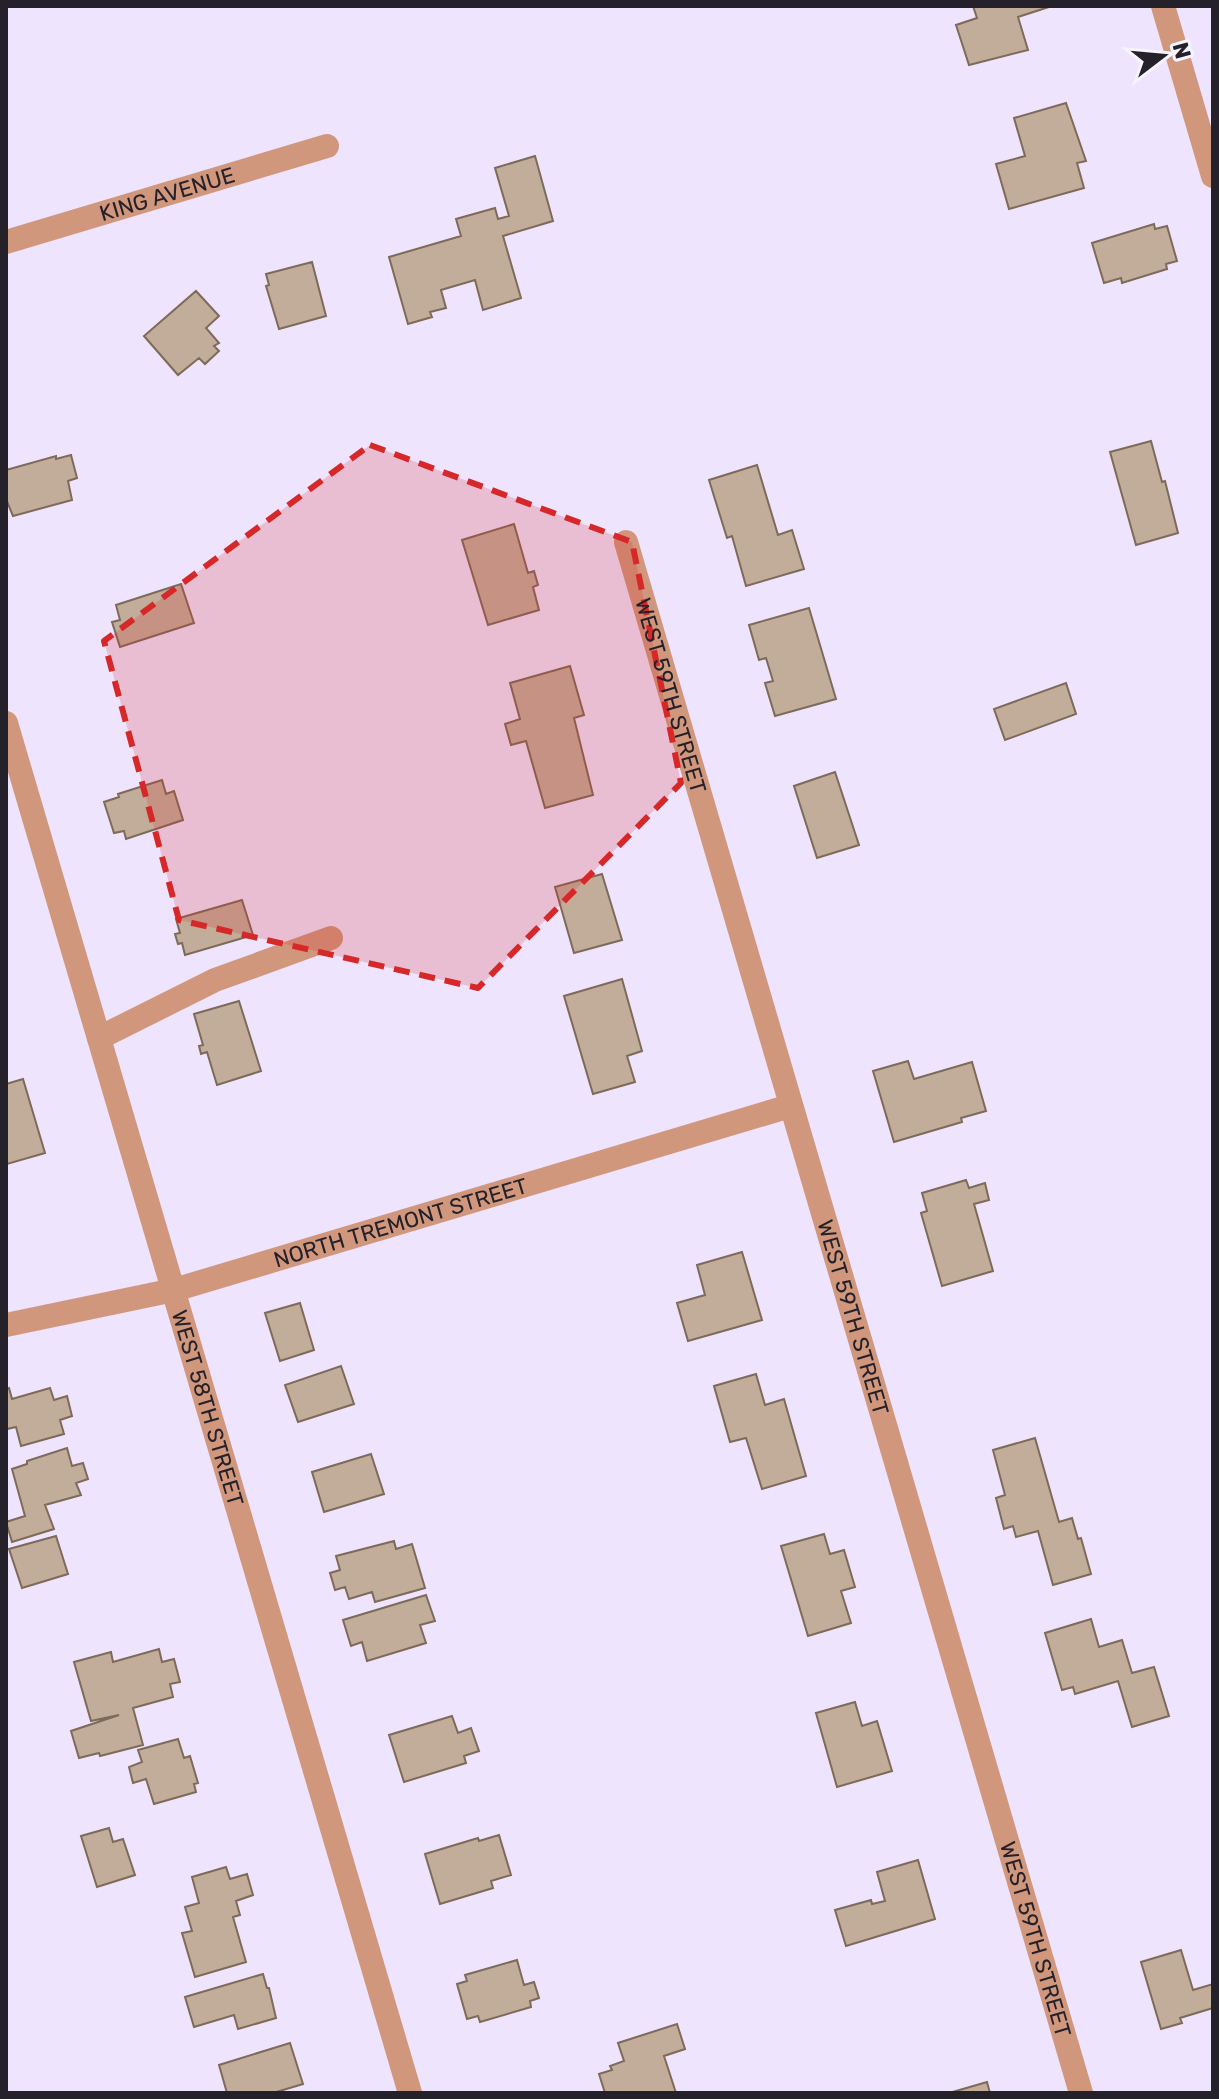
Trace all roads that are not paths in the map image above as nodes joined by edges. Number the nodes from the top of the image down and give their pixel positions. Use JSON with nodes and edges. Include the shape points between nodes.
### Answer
{"nodes":[{"id":1,"x":1163,"y":6,"type":"edge"},
{"id":2,"x":327,"y":146,"type":"dead end"},
{"id":3,"x":1213,"y":176,"type":"edge"},
{"id":4,"x":6,"y":242,"type":"edge"},
{"id":5,"x":626,"y":542,"type":"dead end"},
{"id":6,"x":6,"y":723,"type":"edge"},
{"id":7,"x":331,"y":938,"type":"dead end"},
{"id":8,"x":99,"y":1038,"type":"junction"},
{"id":9,"x":790,"y":1106,"type":"junction"},
{"id":10,"x":174,"y":1290,"type":"junction"},
{"id":11,"x":6,"y":1325,"type":"edge"},
{"id":12,"x":410,"y":2093,"type":"edge"},
{"id":13,"x":1081,"y":2093,"type":"edge"}],
"edges":[{"from":1,"to":3,"type":"street"},
{"from":2,"to":4,"type":"street","name":"KING AVENUE"},
{"from":5,"to":9,"type":"street","name":"WEST 59TH STREET"},
{"from":6,"to":8,"type":"street","name":"WEST 58TH STREET"},
{"from":7,"to":8,"type":"street","via":[[215,980]]},
{"from":8,"to":10,"type":"street","name":"WEST 58TH STREET"},
{"from":9,"to":10,"type":"street","name":"NORTH TREMONT STREET"},
{"from":9,"to":13,"type":"street","name":"WEST 59TH STREET"},
{"from":10,"to":11,"type":"street","name":"NORTH TREMONT STREET"},
{"from":10,"to":12,"type":"street","name":"WEST 58TH STREET"}]}
